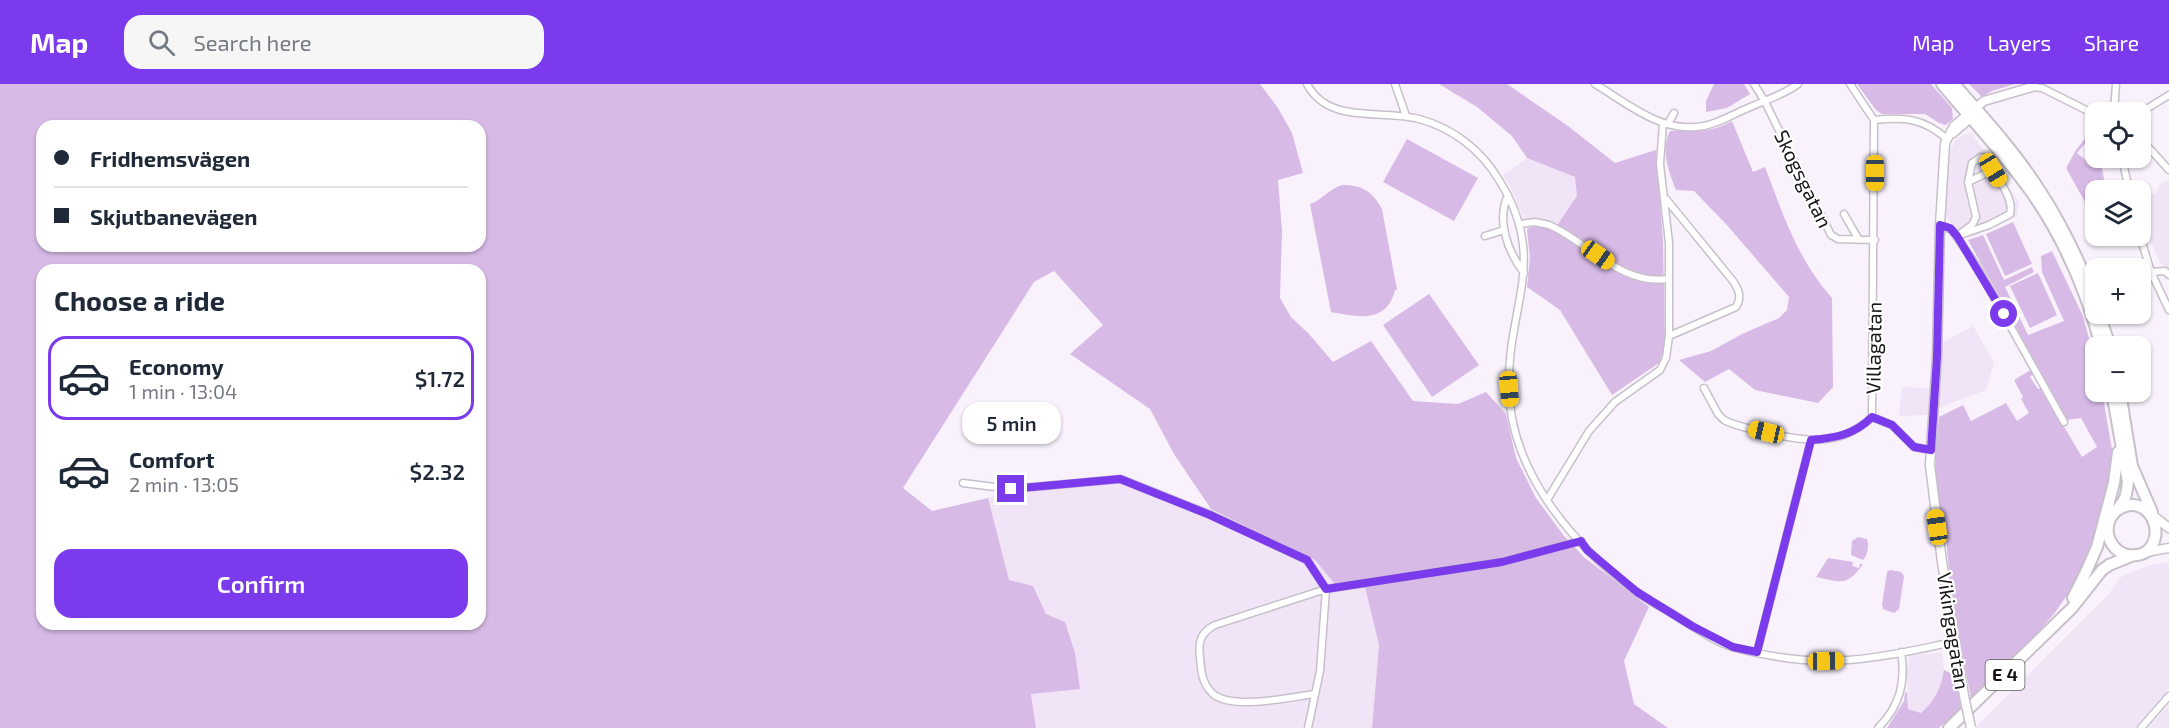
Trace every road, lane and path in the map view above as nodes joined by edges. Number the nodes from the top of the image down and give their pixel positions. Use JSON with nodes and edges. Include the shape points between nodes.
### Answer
{"nodes":[{"id":1,"x":1307,"y":84,"type":"edge"},
{"id":2,"x":1395,"y":84,"type":"edge"},
{"id":3,"x":1595,"y":84,"type":"edge"},
{"id":4,"x":1754,"y":84,"type":"edge"},
{"id":5,"x":1798,"y":84,"type":"edge"},
{"id":6,"x":1850,"y":84,"type":"edge"},
{"id":7,"x":1942,"y":84,"type":"edge"},
{"id":8,"x":1954,"y":84,"type":"edge"},
{"id":9,"x":2116,"y":84,"type":"edge"},
{"id":10,"x":2033,"y":85,"type":"edge"},
{"id":11,"x":1603,"y":86,"type":"edge"},
{"id":12,"x":2169,"y":95,"type":"edge"},
{"id":13,"x":1764,"y":100,"type":"junction"},
{"id":14,"x":2115,"y":102,"type":"edge"},
{"id":15,"x":2151,"y":106,"type":"edge"},
{"id":16,"x":2085,"y":110,"type":"edge"},
{"id":17,"x":1674,"y":113,"type":"dead end"},
{"id":18,"x":1972,"y":113,"type":"junction"},
{"id":19,"x":1406,"y":116,"type":"junction"},
{"id":20,"x":1874,"y":120,"type":"junction"},
{"id":21,"x":1665,"y":123,"type":"junction"},
{"id":22,"x":1946,"y":138,"type":"junction"},
{"id":23,"x":2151,"y":150,"type":"edge"},
{"id":24,"x":1993,"y":170,"type":"junction"},
{"id":25,"x":2169,"y":170,"type":"edge"},
{"id":26,"x":2023,"y":174,"type":"junction"},
{"id":27,"x":1968,"y":182,"type":"junction"},
{"id":28,"x":1508,"y":195,"type":"junction"},
{"id":29,"x":1664,"y":197,"type":"junction"},
{"id":30,"x":1844,"y":214,"type":"dead end"},
{"id":31,"x":1520,"y":224,"type":"junction"},
{"id":32,"x":1940,"y":225,"type":"junction"},
{"id":33,"x":1504,"y":231,"type":"junction"},
{"id":34,"x":1485,"y":236,"type":"dead end"},
{"id":35,"x":1957,"y":236,"type":"junction"},
{"id":36,"x":1859,"y":240,"type":"junction"},
{"id":37,"x":1875,"y":240,"type":"junction"},
{"id":38,"x":2151,"y":272,"type":"joint"},
{"id":39,"x":1524,"y":274,"type":"junction"},
{"id":40,"x":2169,"y":275,"type":"edge"},
{"id":41,"x":2085,"y":276,"type":"edge"},
{"id":42,"x":1668,"y":279,"type":"junction"},
{"id":43,"x":2169,"y":310,"type":"edge"},
{"id":44,"x":1669,"y":336,"type":"junction"},
{"id":45,"x":2098,"y":336,"type":"edge"},
{"id":46,"x":1704,"y":388,"type":"dead end"},
{"id":47,"x":2113,"y":402,"type":"edge"},
{"id":48,"x":2122,"y":402,"type":"edge"},
{"id":49,"x":1872,"y":417,"type":"junction"},
{"id":50,"x":2064,"y":422,"type":"dead end"},
{"id":51,"x":2118,"y":434,"type":"junction"},
{"id":52,"x":1811,"y":440,"type":"junction"},
{"id":53,"x":1931,"y":450,"type":"junction"},
{"id":54,"x":963,"y":483,"type":"dead end"},
{"id":55,"x":1547,"y":500,"type":"junction"},
{"id":56,"x":2116,"y":511,"type":"junction"},
{"id":57,"x":2154,"y":515,"type":"junction"},
{"id":58,"x":2169,"y":528,"type":"edge"},
{"id":59,"x":2108,"y":533,"type":"junction"},
{"id":60,"x":1581,"y":541,"type":"junction"},
{"id":61,"x":2169,"y":548,"type":"edge"},
{"id":62,"x":2146,"y":552,"type":"junction"},
{"id":63,"x":2131,"y":555,"type":"junction"},
{"id":64,"x":1326,"y":589,"type":"junction"},
{"id":65,"x":2073,"y":598,"type":"junction"},
{"id":66,"x":2059,"y":619,"type":"junction"},
{"id":67,"x":1954,"y":642,"type":"junction"},
{"id":68,"x":1757,"y":652,"type":"junction"},
{"id":69,"x":1901,"y":652,"type":"junction"},
{"id":70,"x":1315,"y":694,"type":"junction"},
{"id":71,"x":2169,"y":696,"type":"edge"},
{"id":72,"x":1308,"y":728,"type":"edge"},
{"id":73,"x":1878,"y":728,"type":"edge"},
{"id":74,"x":1949,"y":728,"type":"edge"},
{"id":75,"x":1971,"y":728,"type":"edge"},
{"id":76,"x":2141,"y":728,"type":"edge"}],
"edges":[{"from":1,"to":19,"type":"street","via":[[1320,100],[1334,108]]},
{"from":2,"to":19,"type":"street"},
{"from":3,"to":11,"type":"street"},
{"from":4,"to":13,"type":"street","name":"Skogsgatan"},
{"from":5,"to":13,"type":"street"},
{"from":6,"to":20,"type":"street"},
{"from":7,"to":18,"type":"highway"},
{"from":8,"to":18,"type":"highway"},
{"from":9,"to":14,"type":"street"},
{"from":10,"to":16,"type":"street"},
{"from":10,"to":18,"type":"street","via":[[1993,98]]},
{"from":11,"to":21,"type":"street"},
{"from":12,"to":15,"type":"street"},
{"from":13,"to":21,"type":"street","via":[[1701,126],[1686,128]]},
{"from":13,"to":36,"type":"street","name":"Skogsgatan","via":[[1831,235],[1838,240]]},
{"from":17,"to":21,"type":"street"},
{"from":18,"to":22,"type":"street","via":[[1954,126]]},
{"from":18,"to":26,"type":"highway"},
{"from":19,"to":28,"type":"street","via":[[1437,125],[1466,142],[1488,163]]},
{"from":20,"to":22,"type":"street","via":[[1914,120]]},
{"from":20,"to":37,"type":"street","name":"Villagatan"},
{"from":21,"to":29,"type":"street","via":[[1660,164]]},
{"from":22,"to":32,"type":"street","name":"Vikingagatan"},
{"from":23,"to":25,"type":"street"},
{"from":24,"to":27,"type":"street"},
{"from":24,"to":27,"type":"street","via":[[1981,157],[1971,163]]},
{"from":24,"to":35,"type":"street","via":[[2009,201],[2010,214]]},
{"from":26,"to":41,"type":"highway","via":[[2068,237]]},
{"from":26,"to":45,"type":"highway","via":[[2071,262]]},
{"from":27,"to":35,"type":"street","via":[[1976,216],[1972,225]]},
{"from":28,"to":31,"type":"street"},
{"from":28,"to":33,"type":"street","via":[[1503,206]]},
{"from":29,"to":42,"type":"street"},
{"from":29,"to":44,"type":"street","via":[[1739,289],[1740,301],[1736,308]]},
{"from":30,"to":36,"type":"street"},
{"from":31,"to":39,"type":"street"},
{"from":31,"to":42,"type":"street","via":[[1549,225],[1630,275]]},
{"from":32,"to":35,"type":"street"},
{"from":32,"to":53,"type":"street","name":"Vikingagatan"},
{"from":33,"to":34,"type":"street"},
{"from":33,"to":39,"type":"street","via":[[1514,261]]},
{"from":35,"to":50,"type":"street"},
{"from":36,"to":37,"type":"street","name":"Skogsgatan"},
{"from":37,"to":49,"type":"street","name":"Villagatan"},
{"from":38,"to":40,"type":"street","via":[[2165,271]]},
{"from":38,"to":43,"type":"street"},
{"from":39,"to":55,"type":"street","via":[[1511,348],[1510,403],[1528,467]]},
{"from":42,"to":44,"type":"street"},
{"from":44,"to":55,"type":"street","via":[[1662,367],[1615,402],[1589,431]]},
{"from":46,"to":52,"type":"street","name":"Villagatan","via":[[1718,414],[1728,422]]},
{"from":47,"to":51,"type":"highway","number":"E 4"},
{"from":48,"to":57,"type":"highway","via":[[2132,466]]},
{"from":49,"to":52,"type":"street","name":"Villagatan","via":[[1848,434]]},
{"from":49,"to":53,"type":"street","via":[[1892,425],[1914,447]]},
{"from":51,"to":56,"type":"highway","number":"E 4","via":[[2128,482],[2126,495]]},
{"from":51,"to":65,"type":"highway","via":[[2115,477],[2097,547]]},
{"from":52,"to":68,"type":"street"},
{"from":53,"to":67,"type":"street","name":"Vikingagatan","via":[[1933,498]]},
{"from":54,"to":64,"type":"street","via":[[1011,489],[1120,479],[1307,560]]},
{"from":55,"to":60,"type":"street"},
{"from":56,"to":57,"type":"highway","via":[[2135,505]]},
{"from":56,"to":59,"type":"highway","number":"E 4","via":[[2108,524]]},
{"from":57,"to":58,"type":"street"},
{"from":57,"to":62,"type":"highway","via":[[2158,537]]},
{"from":59,"to":63,"type":"highway","via":[[2114,547]]},
{"from":59,"to":65,"type":"highway","number":"E 4","via":[[2096,564]]},
{"from":60,"to":64,"type":"street","via":[[1502,562]]},
{"from":60,"to":68,"type":"street","via":[[1645,597],[1733,647]]},
{"from":61,"to":62,"type":"street"},
{"from":62,"to":63,"type":"highway","number":"E 4"},
{"from":63,"to":66,"type":"highway","number":"E 4","via":[[2102,570]]},
{"from":64,"to":70,"type":"street"},
{"from":64,"to":70,"type":"street","via":[[1215,625],[1200,636],[1202,676],[1221,699],[1243,702]]},
{"from":65,"to":66,"type":"highway","number":"E 4"},
{"from":66,"to":74,"type":"highway","number":"E 4"},
{"from":67,"to":69,"type":"street"},
{"from":67,"to":75,"type":"street","name":"Vikingagatan","bridge":true},
{"from":68,"to":69,"type":"street","via":[[1826,661]]},
{"from":69,"to":73,"type":"street","via":[[1902,687],[1892,712]]},
{"from":70,"to":72,"type":"street"},
{"from":71,"to":76,"type":"street"}]}
